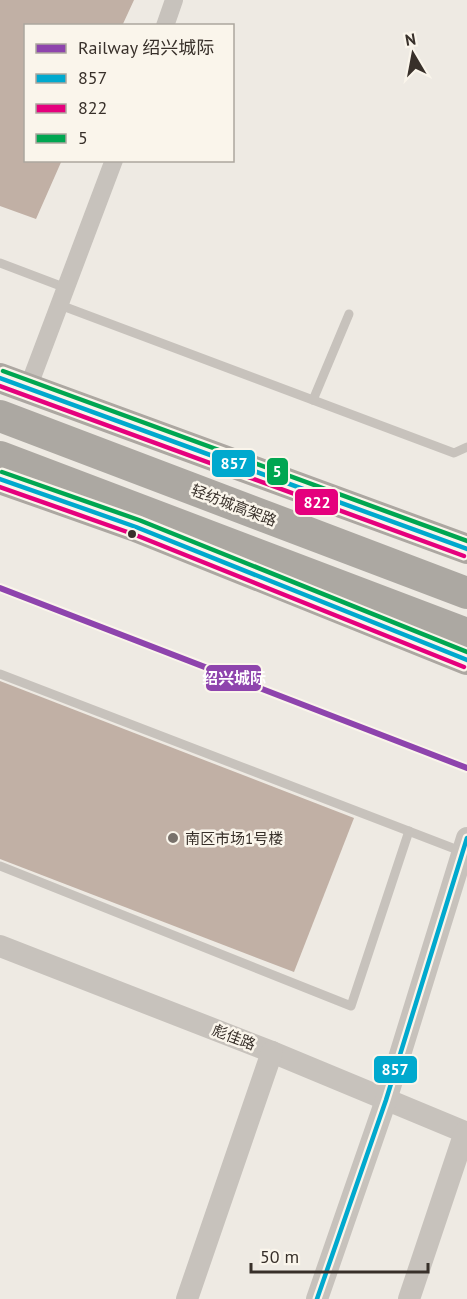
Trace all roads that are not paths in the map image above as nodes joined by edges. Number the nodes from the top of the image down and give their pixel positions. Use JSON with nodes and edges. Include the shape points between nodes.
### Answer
{"nodes":[{"id":1,"x":174,"y":0,"type":"edge"},
{"id":2,"x":166,"y":24,"type":"edge"},
{"id":3,"x":113,"y":162,"type":"edge"},
{"id":4,"x":0,"y":263,"type":"edge"},
{"id":5,"x":63,"y":296,"type":"junction"},
{"id":6,"x":349,"y":314,"type":"dead end"},
{"id":7,"x":0,"y":378,"type":"edge"},
{"id":8,"x":28,"y":388,"type":"junction"},
{"id":9,"x":313,"y":400,"type":"junction"},
{"id":10,"x":0,"y":416,"type":"edge"},
{"id":11,"x":467,"y":447,"type":"edge"},
{"id":12,"x":0,"y":457,"type":"edge"},
{"id":13,"x":0,"y":479,"type":"edge"},
{"id":14,"x":467,"y":549,"type":"edge"},
{"id":15,"x":467,"y":593,"type":"edge"},
{"id":16,"x":467,"y":634,"type":"edge"},
{"id":17,"x":467,"y":660,"type":"edge"},
{"id":18,"x":0,"y":674,"type":"edge"},
{"id":19,"x":408,"y":831,"type":"junction"},
{"id":20,"x":465,"y":845,"type":"edge"},
{"id":21,"x":0,"y":866,"type":"edge"},
{"id":22,"x":0,"y":946,"type":"edge"},
{"id":23,"x":272,"y":1052,"type":"junction"},
{"id":24,"x":386,"y":1100,"type":"junction"},
{"id":25,"x":466,"y":1133,"type":"edge"},
{"id":26,"x":187,"y":1299,"type":"edge"},
{"id":27,"x":317,"y":1299,"type":"edge"},
{"id":28,"x":409,"y":1299,"type":"edge"}],
"edges":[{"from":1,"to":2,"type":"street"},
{"from":3,"to":5,"type":"street"},
{"from":4,"to":5,"type":"lane"},
{"from":5,"to":8,"type":"street"},
{"from":5,"to":9,"type":"lane"},
{"from":6,"to":9,"type":"lane"},
{"from":7,"to":8,"type":"main road"},
{"from":8,"to":14,"type":"main road"},
{"from":9,"to":11,"type":"lane","via":[[454,453]]},
{"from":10,"to":15,"type":"highway","name":"轻纺城高架路"},
{"from":12,"to":16,"type":"highway"},
{"from":13,"to":17,"type":"main road","via":[[136,526]]},
{"from":18,"to":19,"type":"lane"},
{"from":19,"to":20,"type":"lane"},
{"from":19,"to":21,"type":"lane","via":[[351,1006]]},
{"from":20,"to":24,"type":"street"},
{"from":22,"to":23,"type":"street","name":"彪佳路"},
{"from":23,"to":24,"type":"street","name":"彪佳路"},
{"from":23,"to":26,"type":"street"},
{"from":24,"to":25,"type":"street","name":"彪佳路"},
{"from":24,"to":27,"type":"street"},
{"from":25,"to":28,"type":"street"}]}
